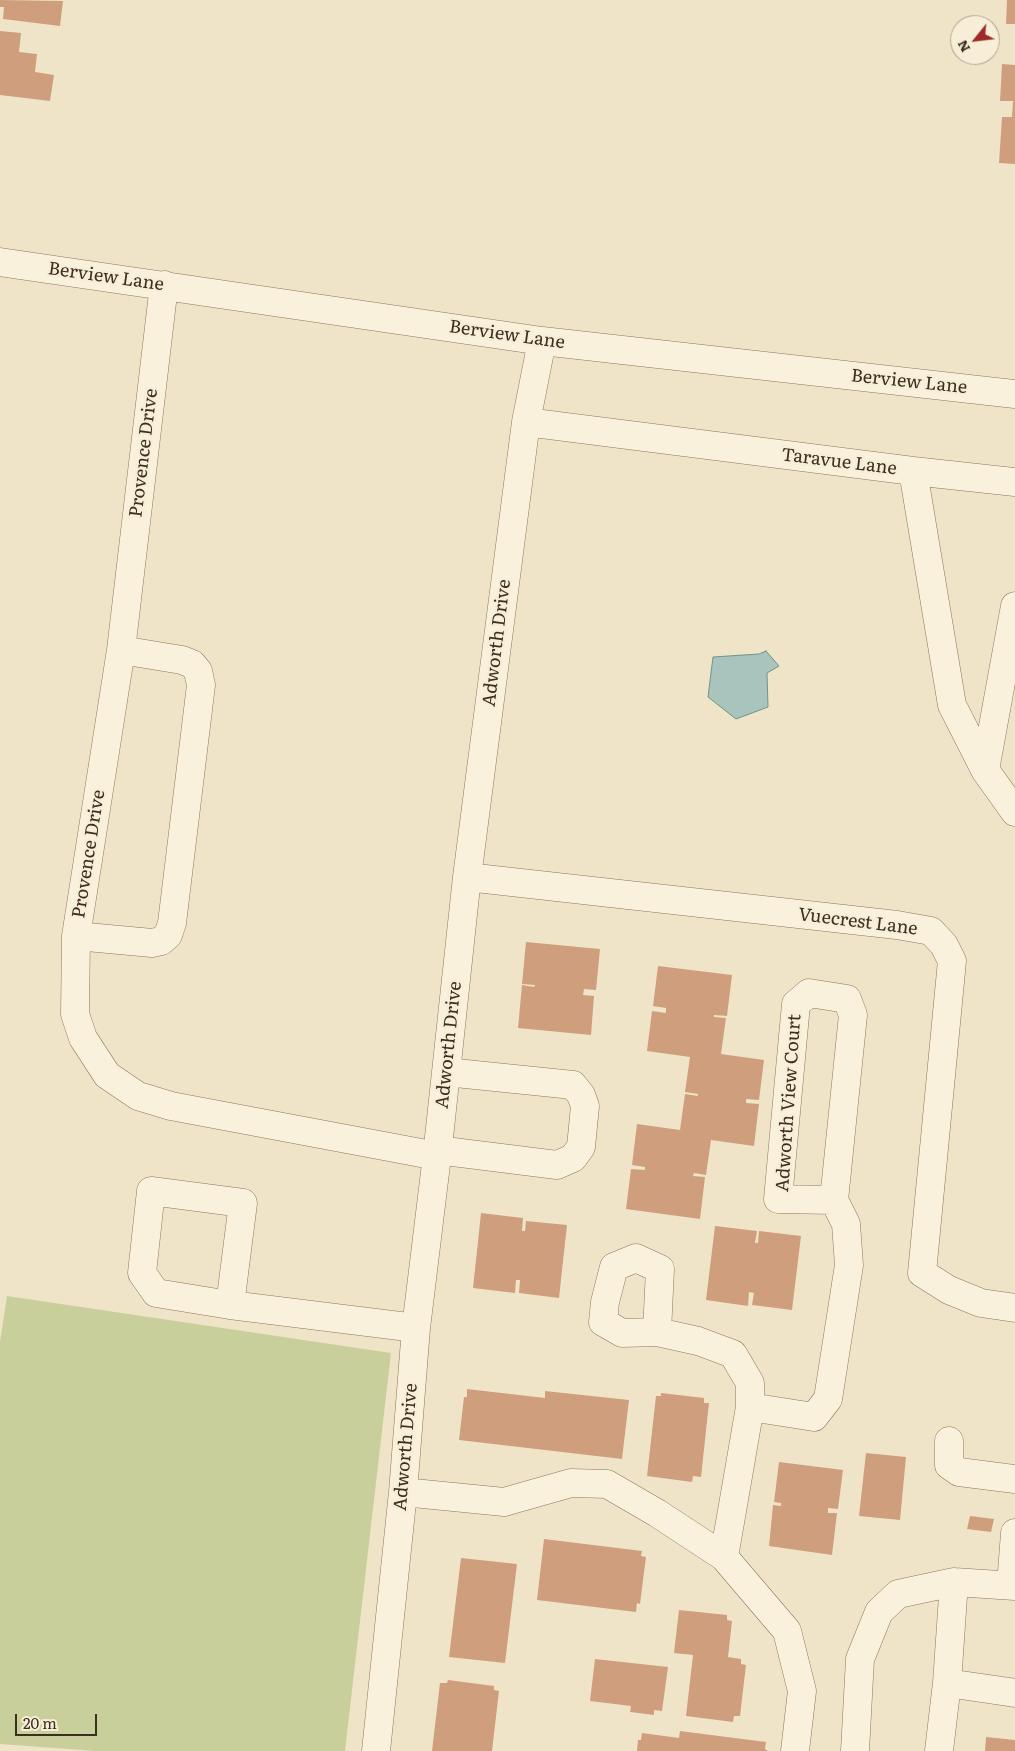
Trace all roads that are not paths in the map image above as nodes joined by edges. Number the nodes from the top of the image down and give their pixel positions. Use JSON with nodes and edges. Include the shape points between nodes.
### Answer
{"nodes":[{"id":1,"x":0,"y":262,"type":"edge"},
{"id":2,"x":164,"y":286,"type":"junction"},
{"id":3,"x":542,"y":341,"type":"junction"},
{"id":4,"x":1015,"y":394,"type":"edge"},
{"id":5,"x":526,"y":422,"type":"junction"},
{"id":6,"x":913,"y":471,"type":"junction"},
{"id":7,"x":1015,"y":482,"type":"edge"},
{"id":8,"x":1015,"y":606,"type":"edge"},
{"id":9,"x":121,"y":650,"type":"junction"},
{"id":10,"x":985,"y":770,"type":"junction"},
{"id":11,"x":1015,"y":780,"type":"edge"},
{"id":12,"x":1015,"y":812,"type":"edge"},
{"id":13,"x":467,"y":877,"type":"junction"},
{"id":14,"x":76,"y":936,"type":"junction"},
{"id":15,"x":446,"y":1072,"type":"junction"},
{"id":16,"x":437,"y":1153,"type":"junction"},
{"id":17,"x":834,"y":1200,"type":"junction"},
{"id":18,"x":230,"y":1304,"type":"junction"},
{"id":19,"x":1015,"y":1308,"type":"edge"},
{"id":20,"x":416,"y":1328,"type":"junction"},
{"id":21,"x":657,"y":1332,"type":"dead end"},
{"id":22,"x":750,"y":1407,"type":"junction"},
{"id":23,"x":949,"y":1441,"type":"dead end"},
{"id":24,"x":1015,"y":1479,"type":"edge"},
{"id":25,"x":403,"y":1492,"type":"junction"},
{"id":26,"x":1015,"y":1533,"type":"edge"},
{"id":27,"x":724,"y":1557,"type":"junction"},
{"id":28,"x":954,"y":1582,"type":"junction"},
{"id":29,"x":1013,"y":1585,"type":"edge"},
{"id":30,"x":947,"y":1684,"type":"junction"},
{"id":31,"x":1015,"y":1693,"type":"edge"},
{"id":32,"x":376,"y":1751,"type":"edge"},
{"id":33,"x":795,"y":1751,"type":"edge"},
{"id":34,"x":855,"y":1751,"type":"edge"},
{"id":35,"x":939,"y":1751,"type":"edge"}],
"edges":[{"from":1,"to":2,"type":"street","name":"Berview Lane"},
{"from":2,"to":3,"type":"street","name":"Berview Lane"},
{"from":2,"to":9,"type":"street","name":"Provence Drive"},
{"from":3,"to":4,"type":"street","name":"Berview Lane"},
{"from":3,"to":5,"type":"street","name":"Adworth Drive"},
{"from":5,"to":6,"type":"street","name":"Taravue Lane"},
{"from":5,"to":13,"type":"street","name":"Adworth Drive"},
{"from":6,"to":7,"type":"street"},
{"from":6,"to":10,"type":"street","name":"Taravue Lane","via":[[952,705]]},
{"from":8,"to":10,"type":"street"},
{"from":9,"to":14,"type":"street","name":"Provence Drive"},
{"from":9,"to":14,"type":"street","via":[[192,664],[198,671],[201,685],[172,923],[168,935],[152,943]]},
{"from":10,"to":11,"type":"street"},
{"from":10,"to":12,"type":"street","name":"Taravue Lane"},
{"from":13,"to":15,"type":"street","name":"Adworth Drive"},
{"from":13,"to":19,"type":"street","name":"Vuecrest Lane","via":[[931,931],[952,961],[922,1273],[949,1290],[981,1303]]},
{"from":14,"to":16,"type":"street","name":"Provence Drive","via":[[75,1014],[83,1038],[106,1074],[138,1096],[171,1106]]},
{"from":15,"to":16,"type":"street","name":"Adworth Drive"},
{"from":15,"to":16,"type":"street","name":"Provence Drive","via":[[573,1085],[585,1106],[581,1147],[573,1158],[557,1165]]},
{"from":16,"to":20,"type":"street","name":"Adworth Drive"},
{"from":17,"to":17,"type":"street","name":"Adworth View Court","via":[[778,1199],[796,1004],[809,993],[847,999],[854,1015]]},
{"from":17,"to":22,"type":"street","via":[[846,1224],[849,1265],[828,1399],[814,1417]]},
{"from":18,"to":18,"type":"street","via":[[243,1203],[151,1191],[142,1273],[156,1293]]},
{"from":18,"to":20,"type":"street"},
{"from":20,"to":25,"type":"street","name":"Adworth Drive"},
{"from":21,"to":22,"type":"street","via":[[734,1354],[750,1384]]},
{"from":22,"to":27,"type":"street"},
{"from":23,"to":24,"type":"street","via":[[949,1465],[959,1472]]},
{"from":25,"to":27,"type":"street","via":[[504,1502],[571,1484],[607,1484],[657,1512]]},
{"from":25,"to":32,"type":"street","name":"Adworth Drive"},
{"from":26,"to":29,"type":"street"},
{"from":27,"to":33,"type":"street","via":[[787,1631],[802,1691]]},
{"from":28,"to":29,"type":"street"},
{"from":28,"to":30,"type":"street"},
{"from":28,"to":34,"type":"street","via":[[898,1594],[880,1612],[860,1659]]},
{"from":30,"to":31,"type":"street"},
{"from":30,"to":35,"type":"street"}]}
